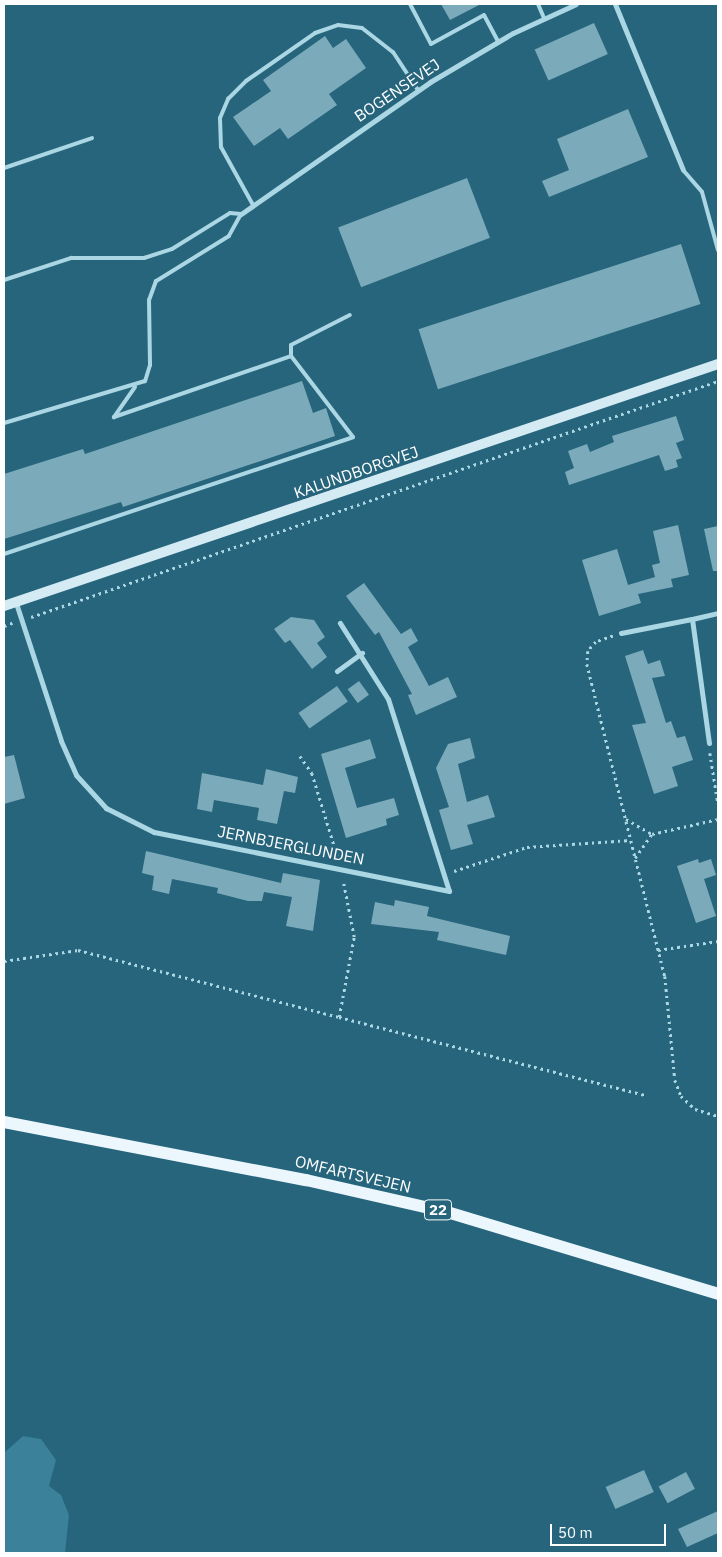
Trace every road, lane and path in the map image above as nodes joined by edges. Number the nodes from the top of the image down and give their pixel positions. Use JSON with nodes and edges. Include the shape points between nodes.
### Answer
{"nodes":[{"id":1,"x":410,"y":4,"type":"edge"},
{"id":2,"x":538,"y":4,"type":"edge"},
{"id":3,"x":576,"y":4,"type":"edge"},
{"id":4,"x":615,"y":4,"type":"edge"},
{"id":5,"x":544,"y":18,"type":"junction"},
{"id":6,"x":498,"y":41,"type":"junction"},
{"id":7,"x":418,"y":90,"type":"junction"},
{"id":8,"x":92,"y":138,"type":"dead end"},
{"id":9,"x":4,"y":168,"type":"edge"},
{"id":10,"x":683,"y":170,"type":"joint"},
{"id":11,"x":253,"y":205,"type":"junction"},
{"id":12,"x":241,"y":214,"type":"junction"},
{"id":13,"x":718,"y":250,"type":"edge"},
{"id":14,"x":4,"y":280,"type":"edge"},
{"id":15,"x":350,"y":314,"type":"dead end"},
{"id":16,"x":291,"y":356,"type":"junction"},
{"id":17,"x":718,"y":364,"type":"edge"},
{"id":18,"x":718,"y":382,"type":"edge"},
{"id":19,"x":135,"y":387,"type":"junction"},
{"id":20,"x":4,"y":423,"type":"edge"},
{"id":21,"x":4,"y":554,"type":"edge"},
{"id":22,"x":16,"y":603,"type":"junction"},
{"id":23,"x":4,"y":606,"type":"edge"},
{"id":24,"x":718,"y":613,"type":"edge"},
{"id":25,"x":692,"y":619,"type":"junction"},
{"id":26,"x":21,"y":620,"type":"junction"},
{"id":27,"x":340,"y":623,"type":"dead end"},
{"id":28,"x":4,"y":626,"type":"edge"},
{"id":29,"x":621,"y":633,"type":"joint"},
{"id":30,"x":362,"y":653,"type":"junction"},
{"id":31,"x":337,"y":671,"type":"dead end"},
{"id":32,"x":709,"y":743,"type":"joint"},
{"id":33,"x":300,"y":756,"type":"dead end"},
{"id":34,"x":718,"y":803,"type":"edge"},
{"id":35,"x":626,"y":819,"type":"junction"},
{"id":36,"x":718,"y":819,"type":"edge"},
{"id":37,"x":652,"y":834,"type":"junction"},
{"id":38,"x":631,"y":840,"type":"junction"},
{"id":39,"x":635,"y":858,"type":"junction"},
{"id":40,"x":340,"y":867,"type":"junction"},
{"id":41,"x":444,"y":874,"type":"junction"},
{"id":42,"x":718,"y":940,"type":"edge"},
{"id":43,"x":658,"y":950,"type":"junction"},
{"id":44,"x":4,"y":961,"type":"edge"},
{"id":45,"x":339,"y":1017,"type":"junction"},
{"id":46,"x":646,"y":1095,"type":"dead end"},
{"id":47,"x":718,"y":1116,"type":"edge"},
{"id":48,"x":4,"y":1122,"type":"edge"},
{"id":49,"x":718,"y":1294,"type":"edge"}],
"edges":[{"from":1,"to":6,"type":"lane","via":[[431,44],[484,16]]},
{"from":2,"to":5,"type":"lane"},
{"from":3,"to":5,"type":"street","name":"BOGENSEVEJ"},
{"from":4,"to":10,"type":"street"},
{"from":5,"to":6,"type":"street","name":"BOGENSEVEJ"},
{"from":6,"to":7,"type":"street","name":"BOGENSEVEJ"},
{"from":7,"to":11,"type":"street","name":"BOGENSEVEJ"},
{"from":7,"to":11,"type":"lane","via":[[393,52],[362,28],[338,25],[315,33],[254,76],[228,99],[220,118],[220,147]]},
{"from":8,"to":9,"type":"lane"},
{"from":10,"to":13,"type":"lane","via":[[702,192]]},
{"from":11,"to":12,"type":"street","name":"BOGENSEVEJ"},
{"from":12,"to":14,"type":"lane","via":[[230,213],[172,249],[144,258],[71,258]]},
{"from":12,"to":19,"type":"lane","via":[[228,236],[156,281],[149,300],[150,365],[145,380]]},
{"from":15,"to":16,"type":"lane","via":[[291,345]]},
{"from":16,"to":19,"type":"lane","via":[[114,417]]},
{"from":16,"to":21,"type":"lane","via":[[353,437]]},
{"from":17,"to":22,"type":"street","name":"KALUNDBORGVEJ"},
{"from":18,"to":26,"type":"path"},
{"from":19,"to":20,"type":"lane"},
{"from":22,"to":23,"type":"street","name":"KALUNDBORGVEJ"},
{"from":22,"to":26,"type":"street","name":"JERNBJERGLUNDEN"},
{"from":24,"to":25,"type":"street"},
{"from":25,"to":29,"type":"street"},
{"from":25,"to":32,"type":"street"},
{"from":26,"to":28,"type":"path"},
{"from":26,"to":40,"type":"street","name":"JERNBJERGLUNDEN","via":[[61,741],[76,775],[106,808],[154,832]]},
{"from":27,"to":30,"type":"street","name":"JERNBJERGLUNDEN"},
{"from":29,"to":35,"type":"path","via":[[596,642],[588,651],[587,664]]},
{"from":30,"to":31,"type":"street"},
{"from":30,"to":41,"type":"street","name":"JERNBJERGLUNDEN","via":[[388,699]]},
{"from":32,"to":34,"type":"path"},
{"from":33,"to":40,"type":"path","via":[[323,802]]},
{"from":35,"to":37,"type":"path"},
{"from":35,"to":38,"type":"path"},
{"from":36,"to":37,"type":"path"},
{"from":37,"to":39,"type":"path"},
{"from":38,"to":39,"type":"path"},
{"from":38,"to":41,"type":"path","via":[[527,847]]},
{"from":39,"to":43,"type":"path"},
{"from":40,"to":41,"type":"street","name":"JERNBJERGLUNDEN","via":[[449,890]]},
{"from":40,"to":45,"type":"path","via":[[354,937]]},
{"from":42,"to":43,"type":"path"},
{"from":43,"to":47,"type":"path","via":[[675,1080],[681,1096],[694,1109]]},
{"from":44,"to":45,"type":"path","via":[[78,950]]},
{"from":45,"to":46,"type":"path"},
{"from":48,"to":49,"type":"main road","name":"OMFARTSVEJEN","number":"22","via":[[296,1178],[446,1212]]}]}
